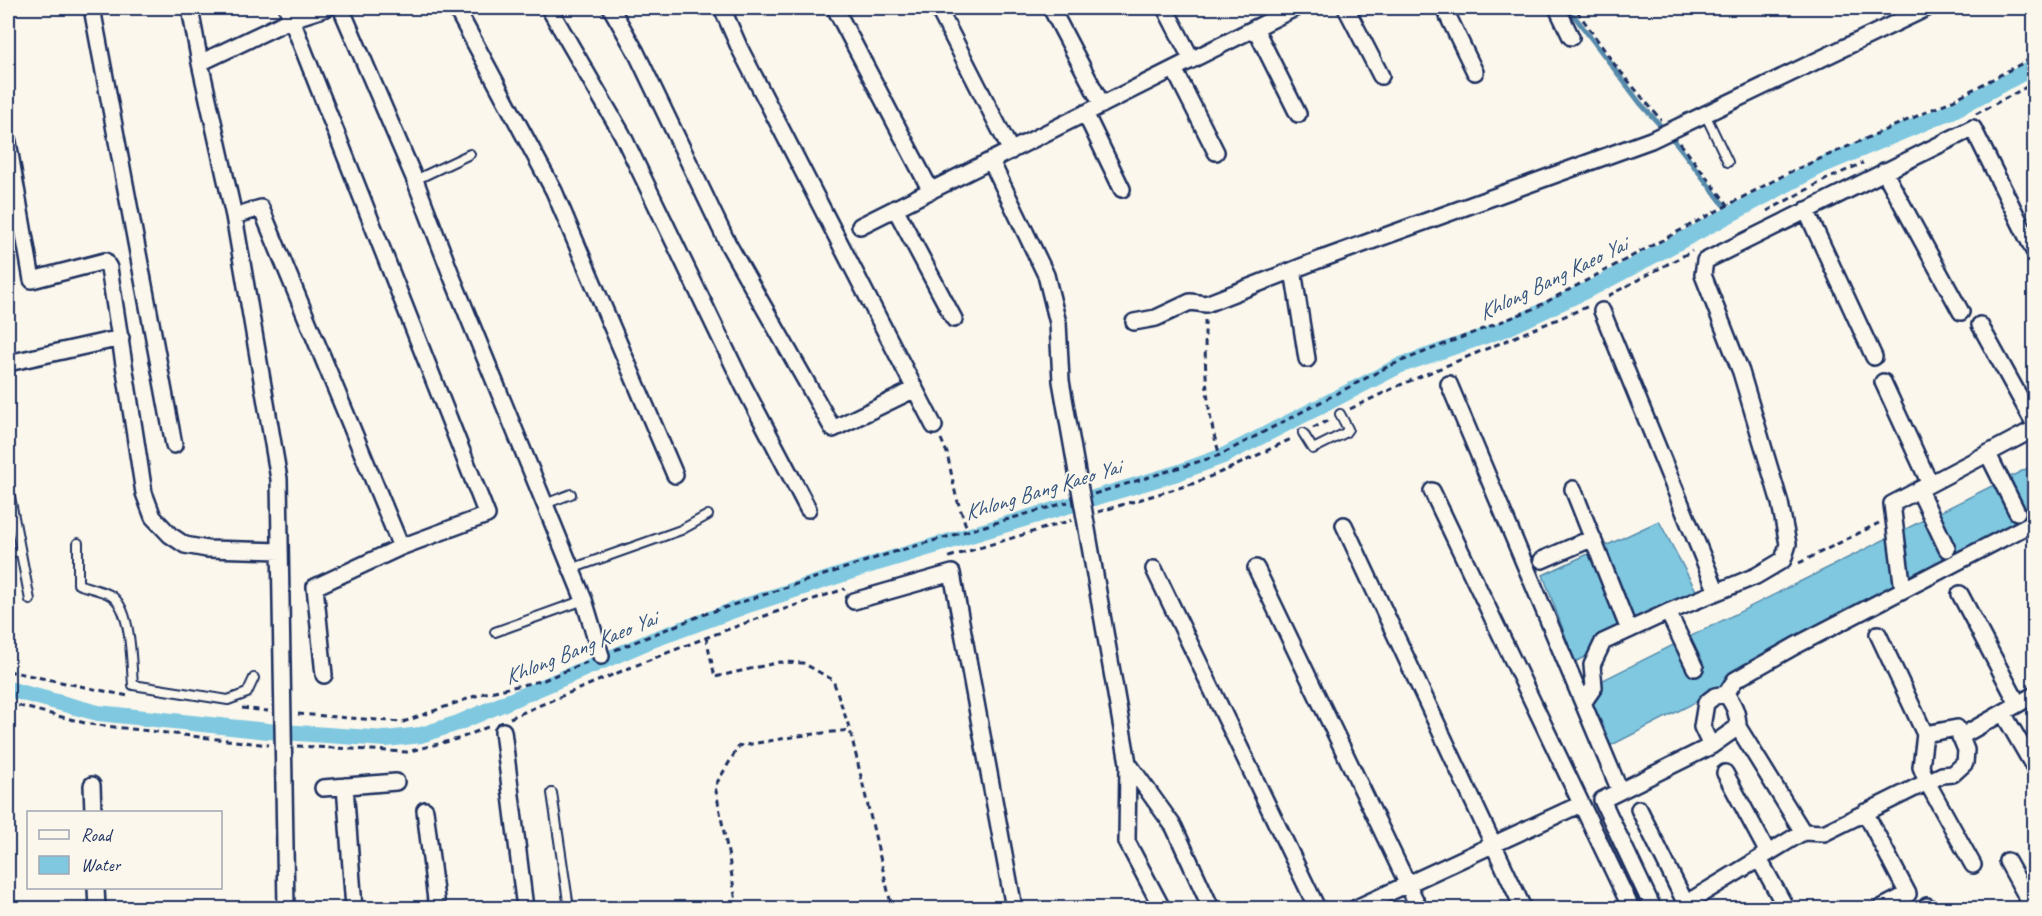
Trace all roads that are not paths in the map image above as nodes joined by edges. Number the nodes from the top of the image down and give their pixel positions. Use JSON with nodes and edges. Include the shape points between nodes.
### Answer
{"nodes":[{"id":1,"x":92,"y":8,"type":"edge"},
{"id":2,"x":190,"y":8,"type":"edge"},
{"id":3,"x":326,"y":8,"type":"edge"},
{"id":4,"x":341,"y":8,"type":"edge"},
{"id":5,"x":456,"y":8,"type":"edge"},
{"id":6,"x":549,"y":8,"type":"edge"},
{"id":7,"x":610,"y":8,"type":"edge"},
{"id":8,"x":722,"y":8,"type":"edge"},
{"id":9,"x":835,"y":8,"type":"edge"},
{"id":10,"x":938,"y":8,"type":"edge"},
{"id":11,"x":1051,"y":8,"type":"edge"},
{"id":12,"x":1165,"y":8,"type":"edge"},
{"id":13,"x":1295,"y":8,"type":"edge"},
{"id":14,"x":1346,"y":8,"type":"edge"},
{"id":15,"x":1444,"y":8,"type":"edge"},
{"id":16,"x":1557,"y":8,"type":"edge"},
{"id":17,"x":1927,"y":8,"type":"edge"},
{"id":18,"x":290,"y":13,"type":"edge"},
{"id":19,"x":1272,"y":13,"type":"edge"},
{"id":20,"x":1255,"y":28,"type":"junction"},
{"id":21,"x":1571,"y":38,"type":"dead end"},
{"id":22,"x":1192,"y":60,"type":"junction"},
{"id":23,"x":200,"y":63,"type":"junction"},
{"id":24,"x":1173,"y":69,"type":"junction"},
{"id":25,"x":1475,"y":72,"type":"dead end"},
{"id":26,"x":1381,"y":76,"type":"dead end"},
{"id":27,"x":1102,"y":105,"type":"junction"},
{"id":28,"x":1085,"y":113,"type":"junction"},
{"id":29,"x":1298,"y":114,"type":"dead end"},
{"id":30,"x":1705,"y":114,"type":"junction"},
{"id":31,"x":8,"y":142,"type":"edge"},
{"id":32,"x":1011,"y":151,"type":"junction"},
{"id":33,"x":1216,"y":152,"type":"dead end"},
{"id":34,"x":470,"y":154,"type":"dead end"},
{"id":35,"x":991,"y":161,"type":"junction"},
{"id":36,"x":1728,"y":162,"type":"dead end"},
{"id":37,"x":1884,"y":171,"type":"junction"},
{"id":38,"x":415,"y":180,"type":"junction"},
{"id":39,"x":1122,"y":189,"type":"dead end"},
{"id":40,"x":931,"y":191,"type":"junction"},
{"id":41,"x":895,"y":208,"type":"junction"},
{"id":42,"x":1806,"y":210,"type":"junction"},
{"id":43,"x":234,"y":216,"type":"junction"},
{"id":44,"x":860,"y":226,"type":"dead end"},
{"id":45,"x":2034,"y":251,"type":"edge"},
{"id":46,"x":1293,"y":270,"type":"junction"},
{"id":47,"x":1601,"y":304,"type":"road end"},
{"id":48,"x":1961,"y":312,"type":"dead end"},
{"id":49,"x":954,"y":319,"type":"dead end"},
{"id":50,"x":1134,"y":322,"type":"dead end"},
{"id":51,"x":1980,"y":325,"type":"dead end"},
{"id":52,"x":121,"y":338,"type":"junction"},
{"id":53,"x":1874,"y":357,"type":"dead end"},
{"id":54,"x":1307,"y":358,"type":"dead end"},
{"id":55,"x":8,"y":363,"type":"edge"},
{"id":56,"x":1883,"y":382,"type":"dead end"},
{"id":57,"x":1449,"y":384,"type":"dead end"},
{"id":58,"x":909,"y":392,"type":"dead end"},
{"id":59,"x":1340,"y":414,"type":"road end"},
{"id":60,"x":2034,"y":423,"type":"edge"},
{"id":61,"x":934,"y":426,"type":"road end"},
{"id":62,"x":2034,"y":429,"type":"edge"},
{"id":63,"x":1303,"y":433,"type":"road end"},
{"id":64,"x":174,"y":445,"type":"dead end"},
{"id":65,"x":1988,"y":454,"type":"junction"},
{"id":66,"x":675,"y":475,"type":"dead end"},
{"id":67,"x":8,"y":486,"type":"edge"},
{"id":68,"x":1924,"y":487,"type":"junction"},
{"id":69,"x":1573,"y":489,"type":"dead end"},
{"id":70,"x":1432,"y":491,"type":"dead end"},
{"id":71,"x":571,"y":494,"type":"dead end"},
{"id":72,"x":545,"y":504,"type":"junction"},
{"id":73,"x":808,"y":509,"type":"dead end"},
{"id":74,"x":2017,"y":512,"type":"dead end"},
{"id":75,"x":708,"y":515,"type":"dead end"},
{"id":76,"x":2034,"y":522,"type":"edge"},
{"id":77,"x":1344,"y":525,"type":"dead end"},
{"id":78,"x":1593,"y":538,"type":"junction"},
{"id":79,"x":78,"y":543,"type":"dead end"},
{"id":80,"x":401,"y":547,"type":"junction"},
{"id":81,"x":1947,"y":549,"type":"dead end"},
{"id":82,"x":20,"y":551,"type":"junction"},
{"id":83,"x":280,"y":551,"type":"junction"},
{"id":84,"x":8,"y":553,"type":"edge"},
{"id":85,"x":1542,"y":560,"type":"dead end"},
{"id":86,"x":1256,"y":568,"type":"dead end"},
{"id":87,"x":571,"y":569,"type":"junction"},
{"id":88,"x":1154,"y":569,"type":"dead end"},
{"id":89,"x":1903,"y":590,"type":"junction"},
{"id":90,"x":1717,"y":592,"type":"junction"},
{"id":91,"x":854,"y":593,"type":"road end"},
{"id":92,"x":1960,"y":594,"type":"dead end"},
{"id":93,"x":30,"y":600,"type":"dead end"},
{"id":94,"x":584,"y":600,"type":"junction"},
{"id":95,"x":1668,"y":612,"type":"junction"},
{"id":96,"x":1629,"y":630,"type":"junction"},
{"id":97,"x":495,"y":632,"type":"dead end"},
{"id":98,"x":1878,"y":633,"type":"dead end"},
{"id":99,"x":601,"y":656,"type":"road end"},
{"id":100,"x":1695,"y":668,"type":"dead end"},
{"id":101,"x":324,"y":675,"type":"dead end"},
{"id":102,"x":254,"y":678,"type":"dead end"},
{"id":103,"x":1725,"y":694,"type":"junction"},
{"id":104,"x":2034,"y":695,"type":"edge"},
{"id":105,"x":1583,"y":703,"type":"junction"},
{"id":106,"x":2018,"y":704,"type":"junction"},
{"id":107,"x":2003,"y":713,"type":"junction"},
{"id":108,"x":499,"y":726,"type":"road end"},
{"id":109,"x":1738,"y":727,"type":"junction"},
{"id":110,"x":1925,"y":734,"type":"junction"},
{"id":111,"x":1960,"y":737,"type":"junction"},
{"id":112,"x":1711,"y":747,"type":"junction"},
{"id":113,"x":1128,"y":763,"type":"junction"},
{"id":114,"x":2034,"y":767,"type":"edge"},
{"id":115,"x":1725,"y":773,"type":"dead end"},
{"id":116,"x":396,"y":782,"type":"dead end"},
{"id":117,"x":1927,"y":782,"type":"junction"},
{"id":118,"x":92,"y":785,"type":"dead end"},
{"id":119,"x":345,"y":786,"type":"junction"},
{"id":120,"x":323,"y":788,"type":"dead end"},
{"id":121,"x":1620,"y":791,"type":"junction"},
{"id":122,"x":552,"y":793,"type":"dead end"},
{"id":123,"x":1581,"y":804,"type":"junction"},
{"id":124,"x":424,"y":810,"type":"dead end"},
{"id":125,"x":1639,"y":810,"type":"dead end"},
{"id":126,"x":93,"y":811,"type":"edge"},
{"id":127,"x":1865,"y":812,"type":"junction"},
{"id":128,"x":1803,"y":831,"type":"junction"},
{"id":129,"x":1493,"y":845,"type":"junction"},
{"id":130,"x":1763,"y":856,"type":"junction"},
{"id":131,"x":2007,"y":861,"type":"dead end"},
{"id":132,"x":1973,"y":865,"type":"dead end"},
{"id":133,"x":1408,"y":884,"type":"junction"},
{"id":134,"x":96,"y":889,"type":"edge"},
{"id":135,"x":1687,"y":906,"type":"edge"},
{"id":136,"x":97,"y":909,"type":"edge"},
{"id":137,"x":286,"y":909,"type":"edge"},
{"id":138,"x":354,"y":909,"type":"edge"},
{"id":139,"x":437,"y":909,"type":"edge"},
{"id":140,"x":525,"y":909,"type":"edge"},
{"id":141,"x":569,"y":909,"type":"edge"},
{"id":142,"x":1014,"y":909,"type":"edge"},
{"id":143,"x":1162,"y":909,"type":"edge"},
{"id":144,"x":1211,"y":909,"type":"edge"},
{"id":145,"x":1317,"y":909,"type":"edge"},
{"id":146,"x":1356,"y":909,"type":"edge"},
{"id":147,"x":1419,"y":909,"type":"edge"},
{"id":148,"x":1523,"y":909,"type":"edge"},
{"id":149,"x":1631,"y":909,"type":"edge"},
{"id":150,"x":1653,"y":909,"type":"edge"},
{"id":151,"x":1786,"y":909,"type":"edge"},
{"id":152,"x":1881,"y":909,"type":"edge"},
{"id":153,"x":2033,"y":909,"type":"edge"}],
"edges":[{"from":1,"to":64,"type":"street"},
{"from":2,"to":23,"type":"street"},
{"from":3,"to":18,"type":"street"},
{"from":4,"to":38,"type":"street"},
{"from":5,"to":66,"type":"street","via":[[554,191]]},
{"from":6,"to":73,"type":"street","via":[[622,134],[743,385]]},
{"from":7,"to":58,"type":"street","via":[[636,52],[728,244],[833,429]]},
{"from":8,"to":61,"type":"street"},
{"from":9,"to":40,"type":"street"},
{"from":10,"to":32,"type":"street"},
{"from":11,"to":27,"type":"street"},
{"from":12,"to":22,"type":"street"},
{"from":13,"to":19,"type":"street"},
{"from":14,"to":26,"type":"street"},
{"from":15,"to":25,"type":"street"},
{"from":16,"to":21,"type":"street"},
{"from":17,"to":30,"type":"street"},
{"from":18,"to":23,"type":"street"},
{"from":18,"to":80,"type":"street","via":[[487,515]]},
{"from":19,"to":20,"type":"street"},
{"from":20,"to":22,"type":"street"},
{"from":20,"to":29,"type":"street"},
{"from":22,"to":24,"type":"street"},
{"from":23,"to":43,"type":"street"},
{"from":24,"to":27,"type":"street"},
{"from":24,"to":33,"type":"street"},
{"from":27,"to":28,"type":"street"},
{"from":28,"to":32,"type":"street"},
{"from":28,"to":39,"type":"street"},
{"from":30,"to":36,"type":"lane"},
{"from":30,"to":46,"type":"street","via":[[1651,141]]},
{"from":31,"to":52,"type":"street","via":[[32,280],[105,261]]},
{"from":32,"to":35,"type":"street"},
{"from":34,"to":38,"type":"lane"},
{"from":35,"to":40,"type":"street"},
{"from":35,"to":113,"type":"street","via":[[1046,275],[1058,323],[1061,381]]},
{"from":37,"to":42,"type":"street"},
{"from":37,"to":45,"type":"street","via":[[1973,128]]},
{"from":37,"to":48,"type":"street"},
{"from":38,"to":72,"type":"street"},
{"from":40,"to":41,"type":"street"},
{"from":41,"to":44,"type":"street"},
{"from":41,"to":49,"type":"street"},
{"from":42,"to":53,"type":"street"},
{"from":42,"to":90,"type":"street","via":[[1705,261],[1703,275],[1741,372],[1780,503],[1788,544],[1783,560]]},
{"from":43,"to":80,"type":"street","via":[[261,208]]},
{"from":43,"to":83,"type":"street","via":[[279,479]]},
{"from":46,"to":50,"type":"street","via":[[1206,304],[1186,303],[1156,318]]},
{"from":46,"to":54,"type":"street"},
{"from":47,"to":90,"type":"street"},
{"from":51,"to":60,"type":"street"},
{"from":52,"to":55,"type":"street"},
{"from":52,"to":83,"type":"street","via":[[144,493],[153,516],[185,545]]},
{"from":56,"to":68,"type":"street"},
{"from":57,"to":105,"type":"street"},
{"from":59,"to":63,"type":"lane","via":[[1348,429],[1346,433],[1312,449]]},
{"from":62,"to":65,"type":"street"},
{"from":65,"to":68,"type":"street"},
{"from":65,"to":74,"type":"street"},
{"from":67,"to":82,"type":"lane"},
{"from":68,"to":81,"type":"street"},
{"from":68,"to":89,"type":"street","via":[[1892,504]]},
{"from":69,"to":78,"type":"street"},
{"from":70,"to":123,"type":"street"},
{"from":71,"to":72,"type":"lane"},
{"from":72,"to":87,"type":"street"},
{"from":75,"to":87,"type":"lane","via":[[681,530]]},
{"from":76,"to":89,"type":"street"},
{"from":77,"to":129,"type":"street"},
{"from":78,"to":85,"type":"street"},
{"from":78,"to":96,"type":"street"},
{"from":79,"to":102,"type":"lane","via":[[78,584],[111,595],[124,611],[133,685],[228,700],[247,693]]},
{"from":80,"to":101,"type":"street","via":[[315,587]]},
{"from":82,"to":84,"type":"lane"},
{"from":82,"to":93,"type":"lane"},
{"from":83,"to":137,"type":"street"},
{"from":86,"to":133,"type":"street"},
{"from":87,"to":94,"type":"street"},
{"from":88,"to":145,"type":"street"},
{"from":89,"to":103,"type":"street","via":[[1735,680]]},
{"from":90,"to":95,"type":"street"},
{"from":91,"to":142,"type":"street","via":[[952,573]]},
{"from":92,"to":106,"type":"street"},
{"from":94,"to":97,"type":"lane"},
{"from":94,"to":99,"type":"street"},
{"from":95,"to":96,"type":"street"},
{"from":95,"to":100,"type":"street"},
{"from":96,"to":105,"type":"street","via":[[1603,642],[1593,665],[1594,687]]},
{"from":98,"to":110,"type":"street"},
{"from":103,"to":109,"type":"street","via":[[1738,715]]},
{"from":103,"to":112,"type":"street","via":[[1706,703],[1702,727]]},
{"from":104,"to":106,"type":"street"},
{"from":105,"to":121,"type":"street"},
{"from":106,"to":107,"type":"street"},
{"from":107,"to":111,"type":"street"},
{"from":107,"to":114,"type":"street"},
{"from":108,"to":140,"type":"street"},
{"from":109,"to":112,"type":"street"},
{"from":109,"to":128,"type":"street"},
{"from":110,"to":111,"type":"street","via":[[1957,728]]},
{"from":110,"to":117,"type":"street","via":[[1921,767]]},
{"from":111,"to":117,"type":"street","via":[[1966,750],[1965,763],[1953,774]]},
{"from":112,"to":121,"type":"street"},
{"from":113,"to":143,"type":"street","via":[[1127,842]]},
{"from":113,"to":144,"type":"street","via":[[1174,828]]},
{"from":115,"to":130,"type":"street"},
{"from":116,"to":119,"type":"street"},
{"from":117,"to":127,"type":"street"},
{"from":117,"to":132,"type":"street"},
{"from":118,"to":126,"type":"street"},
{"from":119,"to":120,"type":"street"},
{"from":119,"to":138,"type":"street"},
{"from":121,"to":150,"type":"street","via":[[1602,800]]},
{"from":122,"to":141,"type":"lane"},
{"from":123,"to":129,"type":"street"},
{"from":123,"to":149,"type":"street"},
{"from":124,"to":139,"type":"street"},
{"from":125,"to":135,"type":"street"},
{"from":127,"to":128,"type":"street","via":[[1824,833]]},
{"from":127,"to":152,"type":"street","via":[[1908,894]]},
{"from":128,"to":130,"type":"street"},
{"from":129,"to":133,"type":"street"},
{"from":129,"to":148,"type":"street"},
{"from":130,"to":135,"type":"street"},
{"from":130,"to":151,"type":"street"},
{"from":131,"to":153,"type":"street"},
{"from":133,"to":146,"type":"street"},
{"from":133,"to":147,"type":"street"},
{"from":134,"to":136,"type":"street"}]}
